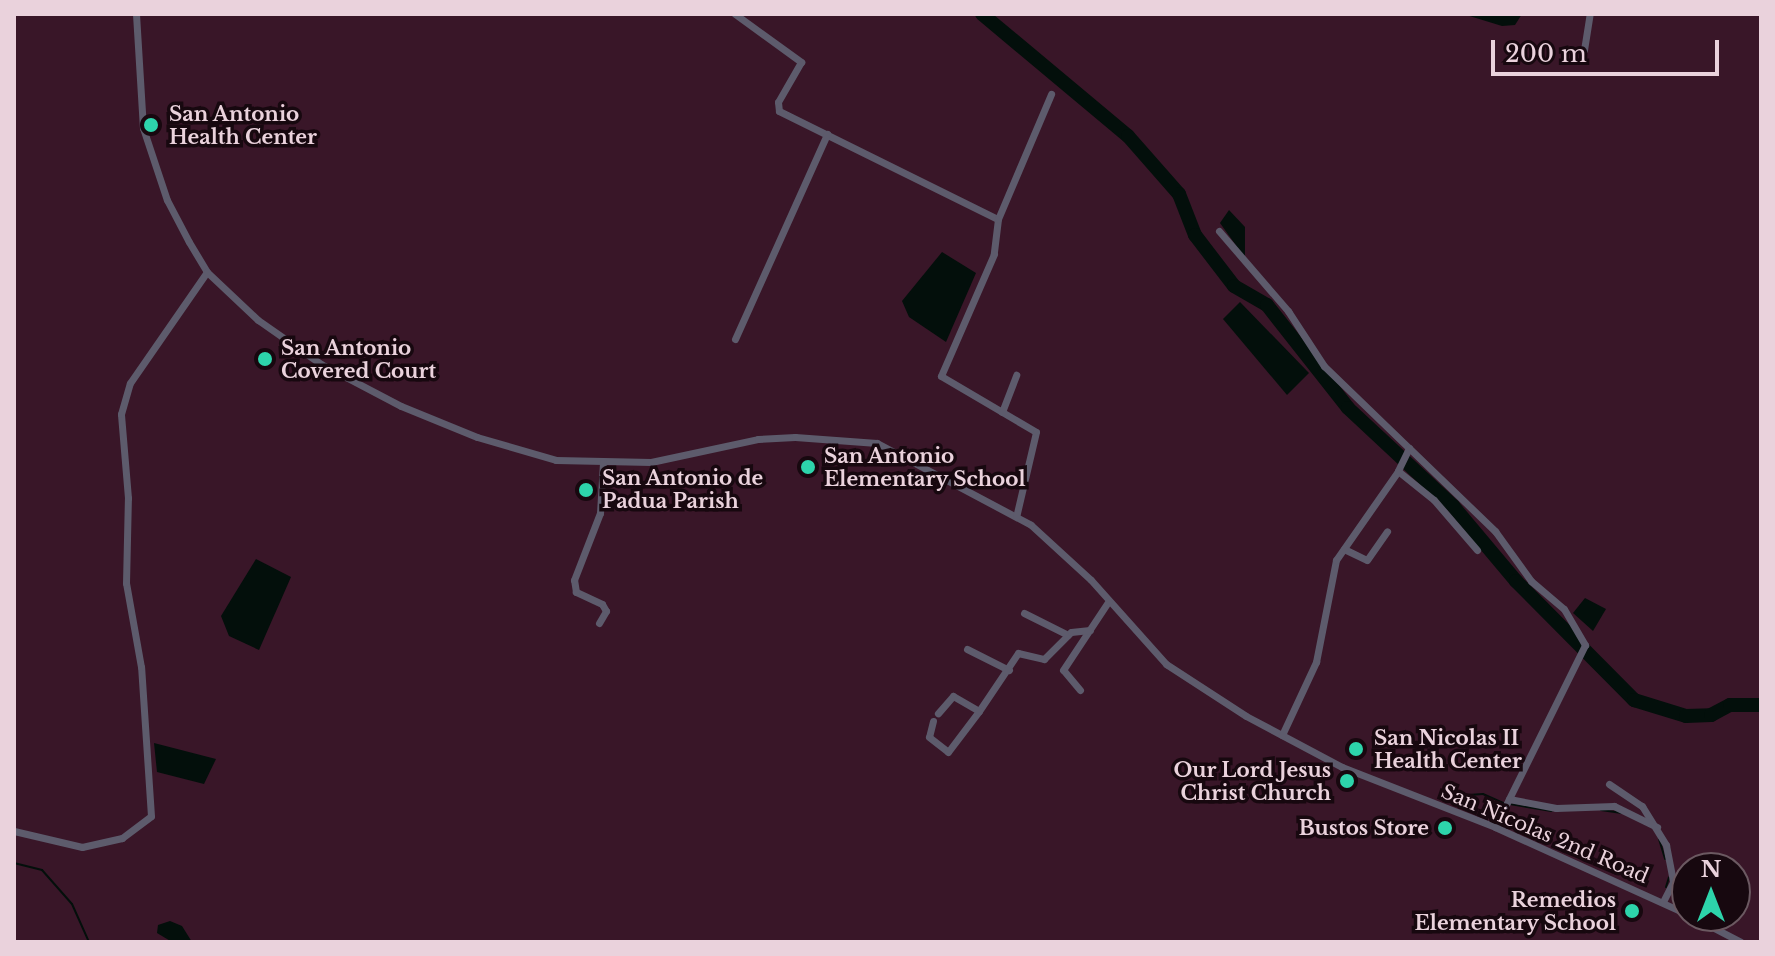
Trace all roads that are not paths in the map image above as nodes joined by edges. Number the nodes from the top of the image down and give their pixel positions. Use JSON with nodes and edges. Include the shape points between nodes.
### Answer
{"nodes":[{"id":1,"x":136,"y":14,"type":"edge"},
{"id":2,"x":735,"y":14,"type":"edge"},
{"id":3,"x":1590,"y":14,"type":"edge"},
{"id":4,"x":1584,"y":50,"type":"dead end"},
{"id":5,"x":1051,"y":94,"type":"dead end"},
{"id":6,"x":827,"y":134,"type":"junction"},
{"id":7,"x":998,"y":219,"type":"junction"},
{"id":8,"x":1219,"y":231,"type":"dead end"},
{"id":9,"x":207,"y":272,"type":"junction"},
{"id":10,"x":735,"y":339,"type":"dead end"},
{"id":11,"x":1016,"y":375,"type":"dead end"},
{"id":12,"x":1002,"y":412,"type":"junction"},
{"id":13,"x":1408,"y":450,"type":"junction"},
{"id":14,"x":603,"y":463,"type":"junction"},
{"id":15,"x":1400,"y":467,"type":"junction"},
{"id":16,"x":1016,"y":517,"type":"junction"},
{"id":17,"x":1387,"y":531,"type":"dead end"},
{"id":18,"x":1344,"y":549,"type":"junction"},
{"id":19,"x":1477,"y":550,"type":"dead end"},
{"id":20,"x":1108,"y":602,"type":"junction"},
{"id":21,"x":1024,"y":613,"type":"dead end"},
{"id":22,"x":599,"y":623,"type":"dead end"},
{"id":23,"x":1090,"y":630,"type":"junction"},
{"id":24,"x":1068,"y":635,"type":"junction"},
{"id":25,"x":967,"y":649,"type":"dead end"},
{"id":26,"x":1009,"y":670,"type":"junction"},
{"id":27,"x":1080,"y":690,"type":"dead end"},
{"id":28,"x":979,"y":711,"type":"junction"},
{"id":29,"x":938,"y":713,"type":"dead end"},
{"id":30,"x":933,"y":721,"type":"dead end"},
{"id":31,"x":1282,"y":735,"type":"junction"},
{"id":32,"x":1609,"y":784,"type":"dead end"},
{"id":33,"x":1507,"y":803,"type":"junction"},
{"id":34,"x":1495,"y":827,"type":"junction"},
{"id":35,"x":1657,"y":827,"type":"junction"},
{"id":36,"x":14,"y":831,"type":"edge"},
{"id":37,"x":1663,"y":902,"type":"junction"},
{"id":38,"x":1671,"y":906,"type":"edge"},
{"id":39,"x":1722,"y":932,"type":"edge"},
{"id":40,"x":1741,"y":942,"type":"edge"}],
"edges":[{"from":1,"to":9,"type":"street","via":[[138,91],[151,161]]},
{"from":2,"to":6,"type":"street","via":[[801,62],[778,102],[779,111]]},
{"from":3,"to":4,"type":"street"},
{"from":5,"to":7,"type":"street"},
{"from":6,"to":7,"type":"street"},
{"from":6,"to":10,"type":"street"},
{"from":7,"to":12,"type":"street","via":[[994,254],[941,376]]},
{"from":8,"to":13,"type":"street","via":[[1282,304],[1324,366]]},
{"from":9,"to":14,"type":"street","name":"San Nicolas 2nd Road","via":[[286,341],[401,406],[534,455]]},
{"from":9,"to":36,"type":"street","via":[[130,383],[121,414],[128,498],[126,583],[141,667],[151,816],[122,838],[82,847]]},
{"from":11,"to":12,"type":"street"},
{"from":12,"to":16,"type":"street","via":[[1036,432]]},
{"from":13,"to":15,"type":"street"},
{"from":13,"to":33,"type":"street","via":[[1495,531],[1531,581],[1564,609],[1585,645]]},
{"from":14,"to":16,"type":"street","name":"San Nicolas 2nd Road","via":[[651,462],[758,439],[826,437],[877,443]]},
{"from":14,"to":22,"type":"street","via":[[600,513],[574,580],[576,592],[602,604],[606,611]]},
{"from":15,"to":18,"type":"street"},
{"from":15,"to":19,"type":"street"},
{"from":16,"to":20,"type":"street","name":"San Nicolas 2nd Road","via":[[1079,569]]},
{"from":17,"to":18,"type":"street","via":[[1367,560]]},
{"from":18,"to":31,"type":"street","via":[[1328,580],[1316,662]]},
{"from":20,"to":23,"type":"street"},
{"from":20,"to":31,"type":"street","name":"San Nicolas 2nd Road","via":[[1166,664]]},
{"from":21,"to":24,"type":"street"},
{"from":23,"to":24,"type":"street"},
{"from":23,"to":27,"type":"street","via":[[1063,670]]},
{"from":24,"to":26,"type":"street","via":[[1044,659],[1018,653]]},
{"from":25,"to":26,"type":"street"},
{"from":26,"to":28,"type":"street"},
{"from":28,"to":29,"type":"street","via":[[953,696]]},
{"from":28,"to":30,"type":"street","via":[[948,752],[929,737]]},
{"from":31,"to":34,"type":"street","name":"San Nicolas 2nd Road","via":[[1342,767]]},
{"from":32,"to":35,"type":"street","via":[[1642,806]]},
{"from":33,"to":34,"type":"street"},
{"from":33,"to":35,"type":"street","via":[[1614,806]]},
{"from":34,"to":37,"type":"street","name":"San Nicolas 2nd Road"},
{"from":35,"to":37,"type":"street","via":[[1673,882]]},
{"from":37,"to":38,"type":"street","name":"San Nicolas 2nd Road"},
{"from":39,"to":40,"type":"street","name":"San Nicolas 2nd Road"}]}
